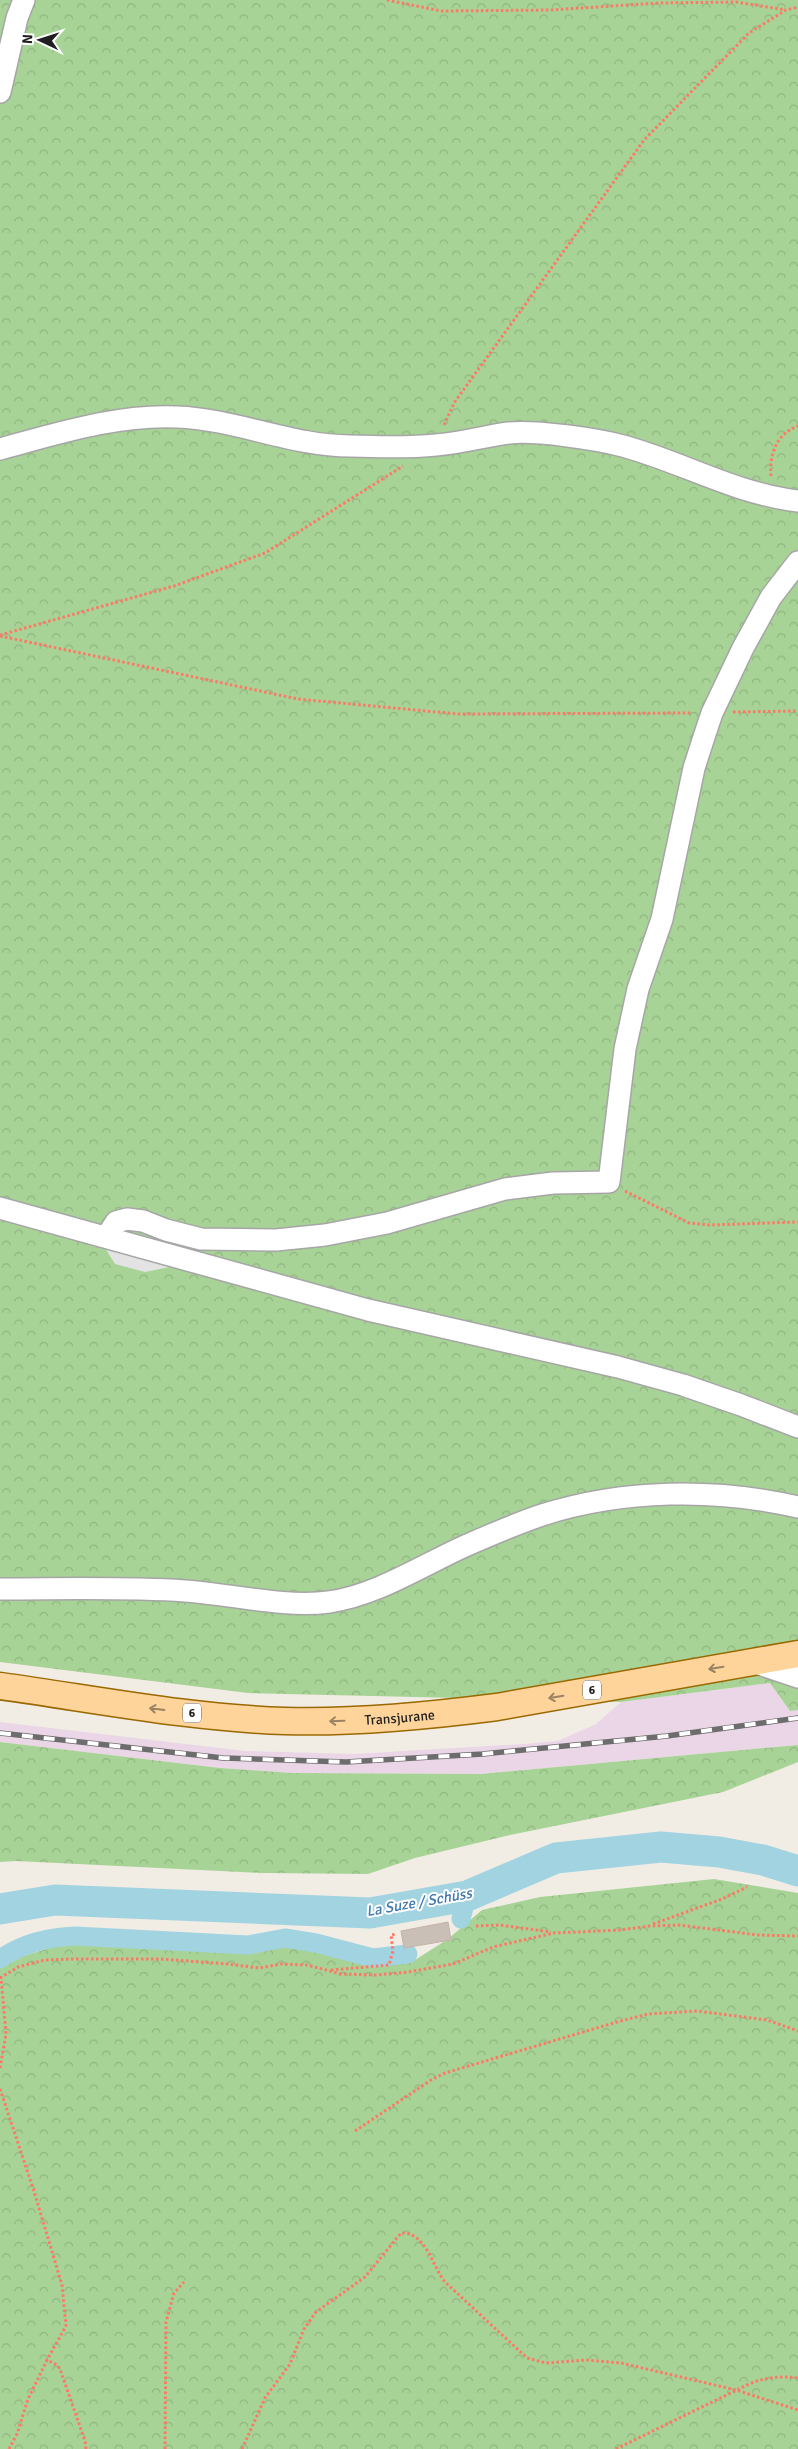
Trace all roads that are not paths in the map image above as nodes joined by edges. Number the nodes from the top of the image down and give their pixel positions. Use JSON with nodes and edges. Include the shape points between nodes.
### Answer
{"nodes":[{"id":1,"x":24,"y":0,"type":"edge"},
{"id":2,"x":0,"y":92,"type":"edge"},
{"id":3,"x":0,"y":449,"type":"edge"},
{"id":4,"x":798,"y":501,"type":"edge"},
{"id":5,"x":798,"y":562,"type":"edge"},
{"id":6,"x":0,"y":1208,"type":"edge"},
{"id":7,"x":106,"y":1237,"type":"junction"},
{"id":8,"x":798,"y":1427,"type":"edge"},
{"id":9,"x":798,"y":1507,"type":"edge"},
{"id":10,"x":0,"y":1589,"type":"edge"},
{"id":11,"x":798,"y":1654,"type":"edge"},
{"id":12,"x":753,"y":1662,"type":"junction"},
{"id":13,"x":798,"y":1677,"type":"edge"},
{"id":14,"x":0,"y":1686,"type":"edge"}],
"edges":[{"from":1,"to":2,"type":"street"},
{"from":3,"to":4,"type":"street","via":[[97,425],[176,417],[348,446],[436,445],[511,433],[566,436],[622,446],[724,483],[776,499]]},
{"from":5,"to":7,"type":"street","via":[[771,597],[743,648],[712,713],[694,768],[662,919],[638,989],[619,1087],[615,1186],[553,1183],[505,1190],[387,1223],[276,1240],[202,1239],[127,1219],[116,1222]]},
{"from":6,"to":7,"type":"street"},
{"from":7,"to":8,"type":"street","via":[[368,1310],[674,1382]]},
{"from":9,"to":10,"type":"street","via":[[741,1497],[691,1494],[583,1505],[504,1529],[380,1587],[326,1602],[304,1603],[186,1591]]},
{"from":11,"to":12,"type":"main road","name":"Transjurane","number":"6"},
{"from":12,"to":13,"type":"street"},
{"from":12,"to":14,"type":"main road","name":"Transjurane","number":"6","one_way":true,"via":[[497,1707],[335,1721],[222,1717]]}]}
